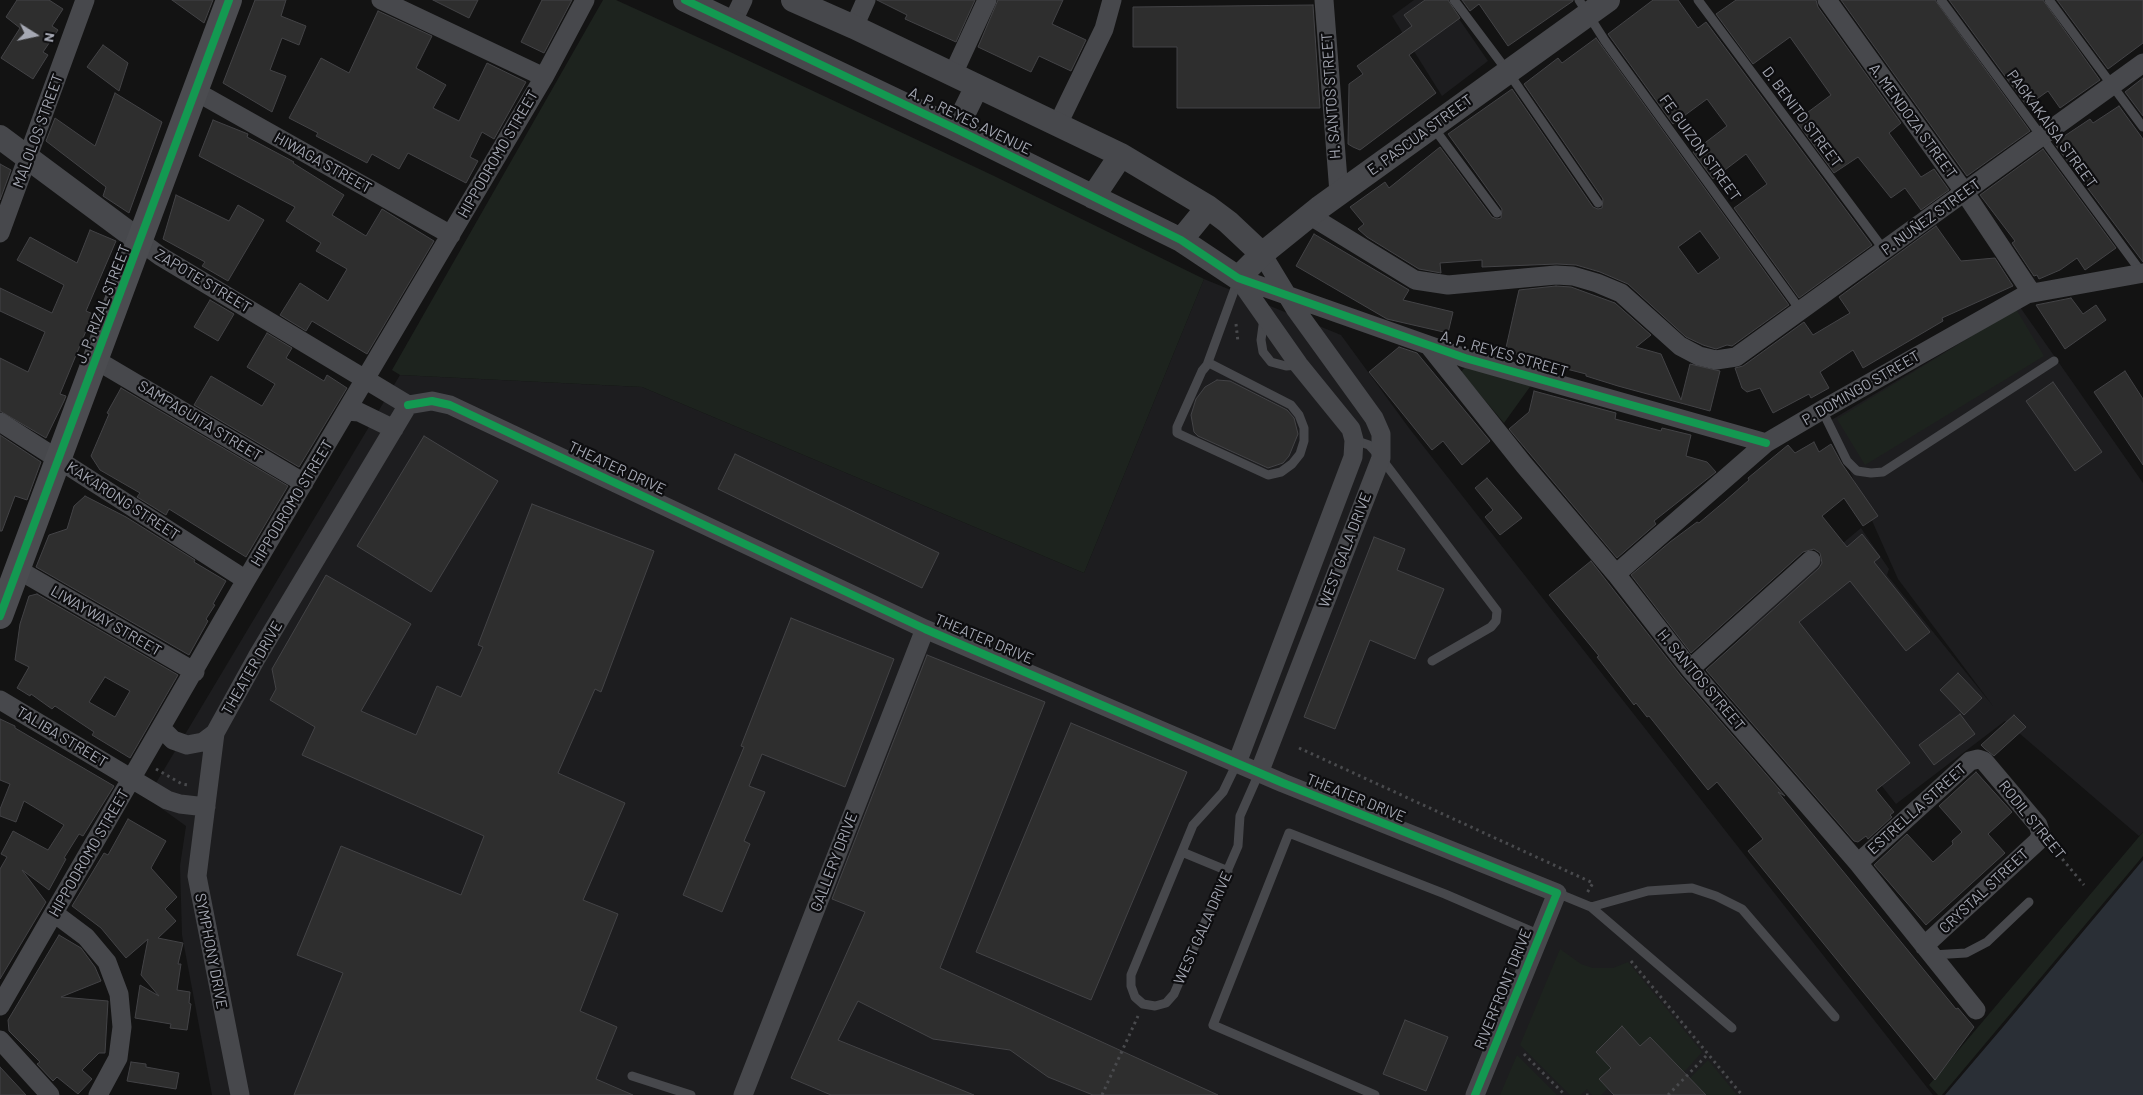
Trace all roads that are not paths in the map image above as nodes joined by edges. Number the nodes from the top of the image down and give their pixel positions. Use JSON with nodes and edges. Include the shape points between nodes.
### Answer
{"nodes":[{"id":1,"x":85,"y":0,"type":"edge"},
{"id":2,"x":229,"y":0,"type":"edge"},
{"id":3,"x":382,"y":0,"type":"edge"},
{"id":4,"x":585,"y":0,"type":"edge"},
{"id":5,"x":743,"y":0,"type":"edge"},
{"id":6,"x":793,"y":0,"type":"edge"},
{"id":7,"x":866,"y":0,"type":"edge"},
{"id":8,"x":987,"y":0,"type":"edge"},
{"id":9,"x":1112,"y":0,"type":"edge"},
{"id":10,"x":1324,"y":0,"type":"edge"},
{"id":11,"x":1454,"y":0,"type":"edge"},
{"id":12,"x":1698,"y":0,"type":"edge"},
{"id":13,"x":1827,"y":0,"type":"edge"},
{"id":14,"x":1941,"y":0,"type":"edge"},
{"id":15,"x":2050,"y":0,"type":"edge"},
{"id":16,"x":694,"y":2,"type":"edge"},
{"id":17,"x":1592,"y":5,"type":"edge"},
{"id":18,"x":733,"y":22,"type":"junction"},
{"id":19,"x":854,"y":26,"type":"junction"},
{"id":20,"x":2143,"y":63,"type":"edge"},
{"id":21,"x":1508,"y":72,"type":"junction"},
{"id":22,"x":953,"y":74,"type":"junction"},
{"id":23,"x":544,"y":77,"type":"junction"},
{"id":24,"x":977,"y":86,"type":"junction"},
{"id":25,"x":2111,"y":86,"type":"junction"},
{"id":26,"x":195,"y":91,"type":"junction"},
{"id":27,"x":1058,"y":124,"type":"junction"},
{"id":28,"x":1432,"y":125,"type":"junction"},
{"id":29,"x":2143,"y":127,"type":"edge"},
{"id":30,"x":956,"y":129,"type":"junction"},
{"id":31,"x":0,"y":137,"type":"edge"},
{"id":32,"x":2041,"y":138,"type":"junction"},
{"id":33,"x":1121,"y":155,"type":"junction"},
{"id":34,"x":28,"y":158,"type":"junction"},
{"id":35,"x":1339,"y":193,"type":"junction"},
{"id":36,"x":1965,"y":193,"type":"junction"},
{"id":37,"x":1093,"y":197,"type":"junction"},
{"id":38,"x":1598,"y":202,"type":"dead end"},
{"id":39,"x":1208,"y":208,"type":"junction"},
{"id":40,"x":1314,"y":211,"type":"junction"},
{"id":41,"x":1497,"y":213,"type":"dead end"},
{"id":42,"x":0,"y":233,"type":"edge"},
{"id":43,"x":451,"y":235,"type":"junction"},
{"id":44,"x":1180,"y":240,"type":"junction"},
{"id":45,"x":141,"y":242,"type":"junction"},
{"id":46,"x":1884,"y":250,"type":"junction"},
{"id":47,"x":1262,"y":254,"type":"junction"},
{"id":48,"x":2142,"y":273,"type":"edge"},
{"id":49,"x":1238,"y":278,"type":"junction"},
{"id":50,"x":2031,"y":292,"type":"junction"},
{"id":51,"x":1286,"y":294,"type":"junction"},
{"id":52,"x":1801,"y":312,"type":"junction"},
{"id":53,"x":1430,"y":346,"type":"junction"},
{"id":54,"x":96,"y":360,"type":"junction"},
{"id":55,"x":2054,"y":361,"type":"dead end"},
{"id":56,"x":1207,"y":364,"type":"junction"},
{"id":57,"x":366,"y":379,"type":"junction"},
{"id":58,"x":408,"y":405,"type":"junction"},
{"id":59,"x":1822,"y":410,"type":"junction"},
{"id":60,"x":347,"y":411,"type":"junction"},
{"id":61,"x":0,"y":422,"type":"edge"},
{"id":62,"x":394,"y":429,"type":"junction"},
{"id":63,"x":1354,"y":440,"type":"junction"},
{"id":64,"x":1766,"y":443,"type":"junction"},
{"id":65,"x":1381,"y":458,"type":"junction"},
{"id":66,"x":59,"y":460,"type":"junction"},
{"id":67,"x":304,"y":483,"type":"junction"},
{"id":68,"x":1316,"y":551,"type":"junction"},
{"id":69,"x":1340,"y":560,"type":"junction"},
{"id":70,"x":1811,"y":560,"type":"dead end"},
{"id":71,"x":17,"y":569,"type":"junction"},
{"id":72,"x":1616,"y":574,"type":"junction"},
{"id":73,"x":246,"y":580,"type":"junction"},
{"id":74,"x":1295,"y":609,"type":"junction"},
{"id":75,"x":0,"y":616,"type":"edge"},
{"id":76,"x":1318,"y":619,"type":"junction"},
{"id":77,"x":925,"y":629,"type":"junction"},
{"id":78,"x":1432,"y":661,"type":"dead end"},
{"id":79,"x":1690,"y":670,"type":"junction"},
{"id":80,"x":195,"y":672,"type":"junction"},
{"id":81,"x":0,"y":700,"type":"edge"},
{"id":82,"x":162,"y":729,"type":"junction"},
{"id":83,"x":215,"y":733,"type":"junction"},
{"id":84,"x":1978,"y":759,"type":"joint"},
{"id":85,"x":1237,"y":763,"type":"junction"},
{"id":86,"x":1259,"y":773,"type":"junction"},
{"id":87,"x":132,"y":779,"type":"junction"},
{"id":88,"x":208,"y":798,"type":"junction"},
{"id":89,"x":2040,"y":834,"type":"joint"},
{"id":90,"x":1182,"y":852,"type":"junction"},
{"id":91,"x":1858,"y":863,"type":"junction"},
{"id":92,"x":1228,"y":871,"type":"junction"},
{"id":93,"x":1557,"y":893,"type":"junction"},
{"id":94,"x":2029,"y":902,"type":"dead end"},
{"id":95,"x":1591,"y":907,"type":"junction"},
{"id":96,"x":54,"y":914,"type":"junction"},
{"id":97,"x":1540,"y":935,"type":"junction"},
{"id":98,"x":1928,"y":951,"type":"junction"},
{"id":99,"x":0,"y":1006,"type":"edge"},
{"id":100,"x":1976,"y":1010,"type":"dead end"},
{"id":101,"x":1835,"y":1017,"type":"dead end"},
{"id":102,"x":1732,"y":1028,"type":"dead end"},
{"id":103,"x":0,"y":1040,"type":"edge"},
{"id":104,"x":632,"y":1076,"type":"dead end"},
{"id":105,"x":50,"y":1095,"type":"edge"},
{"id":106,"x":98,"y":1095,"type":"edge"},
{"id":107,"x":240,"y":1095,"type":"edge"},
{"id":108,"x":691,"y":1095,"type":"edge"},
{"id":109,"x":743,"y":1095,"type":"edge"},
{"id":110,"x":1375,"y":1095,"type":"edge"},
{"id":111,"x":1475,"y":1095,"type":"edge"}],
"edges":[{"from":1,"to":34,"type":"street","name":"MALOLOS STREET"},
{"from":2,"to":26,"type":"main road","name":"J. P. RIZAL STREET"},
{"from":3,"to":23,"type":"street"},
{"from":4,"to":23,"type":"street","name":"HIPPODROMO STREET"},
{"from":5,"to":18,"type":"street"},
{"from":6,"to":19,"type":"street"},
{"from":7,"to":19,"type":"street"},
{"from":8,"to":22,"type":"street"},
{"from":9,"to":27,"type":"street","via":[[1104,29]]},
{"from":10,"to":35,"type":"street","name":"H. SANTOS STREET"},
{"from":11,"to":21,"type":"lane"},
{"from":12,"to":46,"type":"lane","name":"D. BENITO STREET"},
{"from":13,"to":36,"type":"street","name":"A. MENDOZA STREET"},
{"from":14,"to":32,"type":"lane","name":"PAGKAKAISA STREET"},
{"from":15,"to":25,"type":"lane"},
{"from":16,"to":18,"type":"street","name":"A. P. REYES AVENUE"},
{"from":17,"to":21,"type":"street","name":"E. PASCUA STREET"},
{"from":17,"to":52,"type":"lane","name":"FE GUIZON STREET","via":[[1605,41]]},
{"from":18,"to":30,"type":"street","name":"A. P. REYES AVENUE"},
{"from":19,"to":22,"type":"street"},
{"from":20,"to":25,"type":"street","name":"P. NUÑEZ STREET"},
{"from":21,"to":28,"type":"street","name":"E. PASCUA STREET"},
{"from":21,"to":38,"type":"lane"},
{"from":22,"to":24,"type":"street"},
{"from":23,"to":43,"type":"street","name":"HIPPODROMO STREET"},
{"from":24,"to":27,"type":"street"},
{"from":24,"to":30,"type":"street"},
{"from":25,"to":29,"type":"lane"},
{"from":25,"to":32,"type":"street","name":"P. NUÑEZ STREET"},
{"from":26,"to":43,"type":"street","name":"HIWAGA STREET"},
{"from":26,"to":45,"type":"main road","name":"J. P. RIZAL STREET"},
{"from":27,"to":33,"type":"street"},
{"from":28,"to":35,"type":"street","name":"E. PASCUA STREET"},
{"from":28,"to":41,"type":"lane"},
{"from":30,"to":37,"type":"street","name":"A. P. REYES AVENUE"},
{"from":31,"to":34,"type":"street","name":"ZAPOTE STREET"},
{"from":32,"to":36,"type":"street","name":"P. NUÑEZ STREET"},
{"from":32,"to":48,"type":"lane","name":"PAGKAKAISA STREET"},
{"from":33,"to":37,"type":"street"},
{"from":33,"to":39,"type":"street"},
{"from":34,"to":42,"type":"street","name":"MALOLOS STREET"},
{"from":34,"to":45,"type":"street","name":"ZAPOTE STREET"},
{"from":35,"to":40,"type":"street","name":"E. PASCUA STREET"},
{"from":36,"to":46,"type":"street","name":"P. NUÑEZ STREET"},
{"from":36,"to":50,"type":"street","name":"A. MENDOZA STREET"},
{"from":37,"to":44,"type":"street","name":"A. P. REYES AVENUE"},
{"from":39,"to":44,"type":"street"},
{"from":39,"to":47,"type":"street"},
{"from":40,"to":47,"type":"street","name":"E. PASCUA STREET"},
{"from":40,"to":52,"type":"street","name":"P. NUÑEZ STREET","via":[[1356,244],[1415,280],[1448,285],[1556,275],[1597,283],[1621,293],[1680,346],[1716,360],[1736,357]]},
{"from":43,"to":57,"type":"street","name":"HIPPODROMO STREET"},
{"from":44,"to":49,"type":"street","name":"A. P. REYES AVENUE"},
{"from":45,"to":54,"type":"main road","name":"J. P. RIZAL STREET"},
{"from":45,"to":57,"type":"street","name":"ZAPOTE STREET"},
{"from":46,"to":52,"type":"street","name":"P. NUÑEZ STREET"},
{"from":47,"to":49,"type":"street","name":"E. PASCUA STREET"},
{"from":47,"to":51,"type":"street","name":"WEST GALA DRIVE"},
{"from":48,"to":50,"type":"street","name":"P. DOMINGO STREET"},
{"from":49,"to":51,"type":"street","name":"A. P. REYES STREET"},
{"from":49,"to":56,"type":"lane"},
{"from":49,"to":63,"type":"street","via":[[1299,365],[1351,429]]},
{"from":50,"to":59,"type":"street","name":"P. DOMINGO STREET"},
{"from":51,"to":53,"type":"street","name":"A. P. REYES STREET"},
{"from":51,"to":65,"type":"street","name":"WEST GALA DRIVE","via":[[1374,418],[1381,434]]},
{"from":53,"to":64,"type":"street","name":"A. P. REYES STREET"},
{"from":53,"to":72,"type":"street","name":"H. SANTOS STREET"},
{"from":54,"to":66,"type":"main road","name":"J. P. RIZAL STREET"},
{"from":54,"to":67,"type":"street","name":"SAMPAGUITA STREET"},
{"from":55,"to":59,"type":"lane","via":[[1883,472],[1857,471],[1848,461]]},
{"from":56,"to":56,"type":"lane","via":[[1177,433],[1268,475],[1281,472],[1292,464],[1300,454],[1304,434],[1299,415],[1291,405]]},
{"from":57,"to":58,"type":"street","name":"ZAPOTE STREET"},
{"from":57,"to":60,"type":"street","name":"HIPPODROMO STREET"},
{"from":58,"to":62,"type":"street","name":"THEATER DRIVE"},
{"from":58,"to":77,"type":"street","name":"THEATER DRIVE","via":[[432,401],[450,405]]},
{"from":59,"to":64,"type":"street","name":"P. DOMINGO STREET"},
{"from":60,"to":62,"type":"street","via":[[359,412]]},
{"from":60,"to":67,"type":"street","name":"HIPPODROMO STREET"},
{"from":61,"to":66,"type":"street","name":"KAKARONG STREET"},
{"from":62,"to":83,"type":"street","name":"THEATER DRIVE"},
{"from":63,"to":65,"type":"lane","via":[[1369,445]]},
{"from":63,"to":68,"type":"street","name":"WEST GALA DRIVE","via":[[1353,457]]},
{"from":64,"to":72,"type":"street","name":"P. DOMINGO STREET"},
{"from":65,"to":69,"type":"street","name":"WEST GALA DRIVE"},
{"from":65,"to":78,"type":"lane","via":[[1497,611],[1496,621],[1491,627]]},
{"from":66,"to":71,"type":"main road","name":"J. P. RIZAL STREET"},
{"from":66,"to":73,"type":"street","name":"KAKARONG STREET"},
{"from":67,"to":73,"type":"street","name":"HIPPODROMO STREET"},
{"from":68,"to":69,"type":"street"},
{"from":68,"to":74,"type":"street","name":"WEST GALA DRIVE"},
{"from":69,"to":76,"type":"street","name":"WEST GALA DRIVE"},
{"from":70,"to":79,"type":"street"},
{"from":71,"to":75,"type":"main road","name":"J. P. RIZAL STREET"},
{"from":71,"to":80,"type":"street","name":"LIWAYWAY STREET"},
{"from":72,"to":79,"type":"street","name":"H. SANTOS STREET"},
{"from":73,"to":80,"type":"street","name":"HIPPODROMO STREET"},
{"from":74,"to":76,"type":"street"},
{"from":74,"to":85,"type":"street","name":"WEST GALA DRIVE"},
{"from":76,"to":86,"type":"street","name":"WEST GALA DRIVE"},
{"from":77,"to":85,"type":"street","name":"THEATER DRIVE"},
{"from":77,"to":109,"type":"street","name":"GALLERY DRIVE"},
{"from":79,"to":91,"type":"street","name":"H. SANTOS STREET"},
{"from":80,"to":82,"type":"street","name":"HIPPODROMO STREET"},
{"from":81,"to":87,"type":"street","name":"TALIBA STREET"},
{"from":82,"to":83,"type":"street","via":[[172,740],[187,745],[202,742]]},
{"from":82,"to":87,"type":"street","name":"HIPPODROMO STREET"},
{"from":83,"to":88,"type":"street","name":"THEATER DRIVE"},
{"from":84,"to":89,"type":"street","name":"RODIL STREET","via":[[2038,825]]},
{"from":84,"to":91,"type":"street","name":"ESTRELLA STREET","via":[[1970,761]]},
{"from":85,"to":86,"type":"street","name":"THEATER DRIVE"},
{"from":85,"to":90,"type":"lane","name":"WEST GALA DRIVE","via":[[1223,792],[1193,825]]},
{"from":86,"to":92,"type":"lane","name":"WEST GALA DRIVE","via":[[1240,816],[1238,846]]},
{"from":86,"to":93,"type":"street","name":"THEATER DRIVE"},
{"from":87,"to":88,"type":"street","name":"TALIBA STREET","via":[[180,804]]},
{"from":87,"to":96,"type":"street","name":"HIPPODROMO STREET"},
{"from":88,"to":107,"type":"street","name":"SYMPHONY DRIVE","via":[[197,876]]},
{"from":89,"to":98,"type":"street","name":"CRYSTAL STREET","via":[[2038,841]]},
{"from":90,"to":92,"type":"lane"},
{"from":90,"to":92,"type":"lane","name":"WEST GALA DRIVE","via":[[1131,975],[1135,997],[1143,1004],[1155,1006],[1166,1003],[1174,994]]},
{"from":91,"to":98,"type":"street","name":"H. SANTOS STREET"},
{"from":93,"to":95,"type":"lane"},
{"from":93,"to":97,"type":"street","name":"RIVERFRONT DRIVE"},
{"from":94,"to":98,"type":"lane","via":[[1986,942],[1966,953]]},
{"from":95,"to":101,"type":"lane","via":[[1648,891],[1692,888],[1716,896],[1742,909]]},
{"from":95,"to":102,"type":"lane"},
{"from":96,"to":99,"type":"street","name":"HIPPODROMO STREET"},
{"from":96,"to":106,"type":"street","via":[[86,938],[107,962],[118,994],[122,1028],[118,1058]]},
{"from":97,"to":110,"type":"lane","via":[[1289,833],[1213,1025]]},
{"from":97,"to":111,"type":"street","name":"RIVERFRONT DRIVE"},
{"from":98,"to":100,"type":"street","name":"H. SANTOS STREET"},
{"from":103,"to":105,"type":"street"},
{"from":104,"to":108,"type":"lane"}]}
